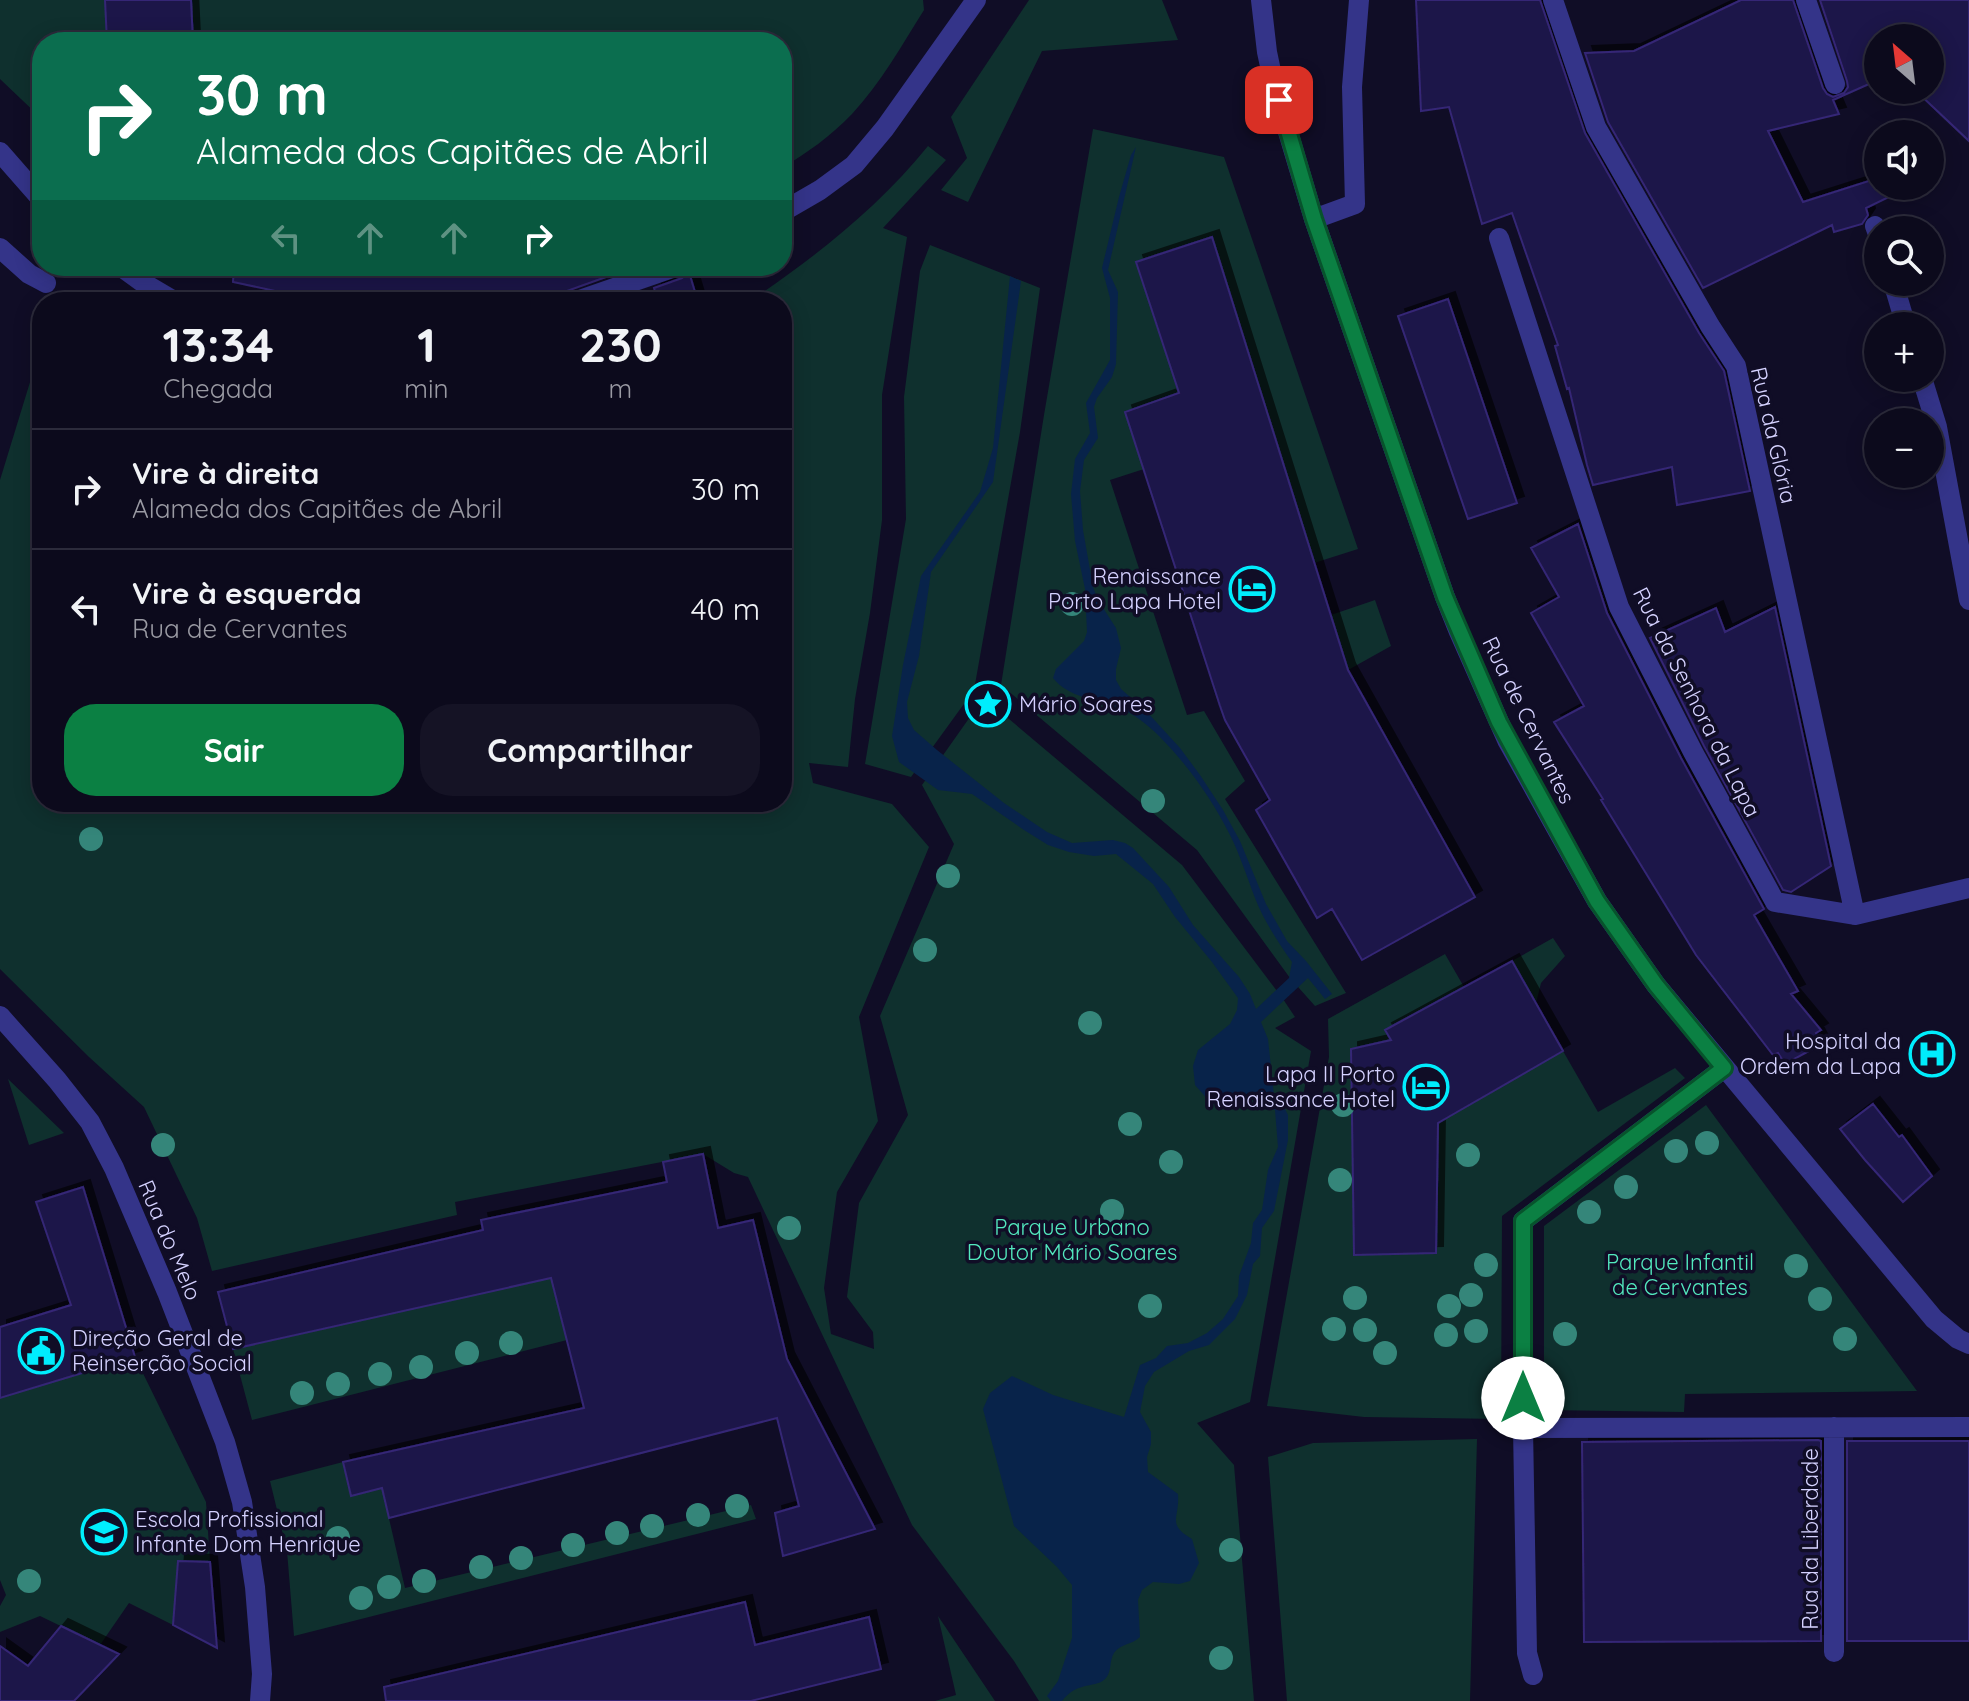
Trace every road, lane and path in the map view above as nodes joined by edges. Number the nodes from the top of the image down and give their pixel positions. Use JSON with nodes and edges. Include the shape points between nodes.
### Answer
{"nodes":[{"id":1,"x":976,"y":0,"type":"edge"},
{"id":2,"x":1261,"y":0,"type":"edge"},
{"id":3,"x":1359,"y":0,"type":"edge"},
{"id":4,"x":1553,"y":0,"type":"edge"},
{"id":5,"x":1806,"y":0,"type":"edge"},
{"id":6,"x":1835,"y":84,"type":"dead end"},
{"id":7,"x":0,"y":152,"type":"edge"},
{"id":8,"x":32,"y":189,"type":"edge"},
{"id":9,"x":792,"y":206,"type":"edge"},
{"id":10,"x":1314,"y":219,"type":"junction"},
{"id":11,"x":1499,"y":238,"type":"dead end"},
{"id":12,"x":0,"y":248,"type":"edge"},
{"id":13,"x":32,"y":276,"type":"edge"},
{"id":14,"x":33,"y":276,"type":"edge"},
{"id":15,"x":134,"y":276,"type":"edge"},
{"id":16,"x":649,"y":276,"type":"edge"},
{"id":17,"x":46,"y":283,"type":"dead end"},
{"id":18,"x":159,"y":292,"type":"edge"},
{"id":19,"x":603,"y":292,"type":"edge"},
{"id":20,"x":1926,"y":392,"type":"edge"},
{"id":21,"x":1969,"y":600,"type":"edge"},
{"id":22,"x":1969,"y":888,"type":"edge"},
{"id":23,"x":1855,"y":915,"type":"junction"},
{"id":24,"x":0,"y":1016,"type":"edge"},
{"id":25,"x":1724,"y":1068,"type":"junction"},
{"id":26,"x":1969,"y":1344,"type":"edge"},
{"id":27,"x":1834,"y":1427,"type":"junction"},
{"id":28,"x":1969,"y":1427,"type":"edge"},
{"id":29,"x":1523,"y":1428,"type":"junction"},
{"id":30,"x":1834,"y":1652,"type":"dead end"},
{"id":31,"x":1533,"y":1675,"type":"dead end"},
{"id":32,"x":260,"y":1701,"type":"edge"}],
"edges":[{"from":1,"to":9,"type":"street","via":[[854,165]]},
{"from":2,"to":10,"type":"street","name":"Rua de Cervantes","via":[[1274,85]]},
{"from":3,"to":10,"type":"street","via":[[1352,87],[1355,204]]},
{"from":4,"to":23,"type":"street","name":"Rua da Glória","via":[[1596,127],[1736,366]]},
{"from":5,"to":6,"type":"street"},
{"from":7,"to":8,"type":"street"},
{"from":10,"to":25,"type":"street","name":"Rua de Cervantes","via":[[1445,597],[1507,740],[1597,901]]},
{"from":11,"to":23,"type":"street","name":"Rua da Senhora da Lapa","via":[[1619,607],[1693,752],[1775,902]]},
{"from":12,"to":13,"type":"street"},
{"from":14,"to":17,"type":"street"},
{"from":15,"to":18,"type":"street"},
{"from":16,"to":19,"type":"street"},
{"from":20,"to":21,"type":"street"},
{"from":22,"to":23,"type":"street","name":"Rua da Senhora da Lapa"},
{"from":24,"to":32,"type":"street","name":"Rua do Melo","via":[[90,1122],[167,1292],[225,1442],[242,1502],[255,1587]]},
{"from":25,"to":26,"type":"street","name":"Rua de Cervantes","via":[[1934,1319]]},
{"from":25,"to":29,"type":"street","via":[[1523,1221]]},
{"from":27,"to":28,"type":"street"},
{"from":27,"to":29,"type":"street"},
{"from":27,"to":30,"type":"street","name":"Rua da Liberdade"},
{"from":29,"to":31,"type":"street","via":[[1527,1653]]}]}
